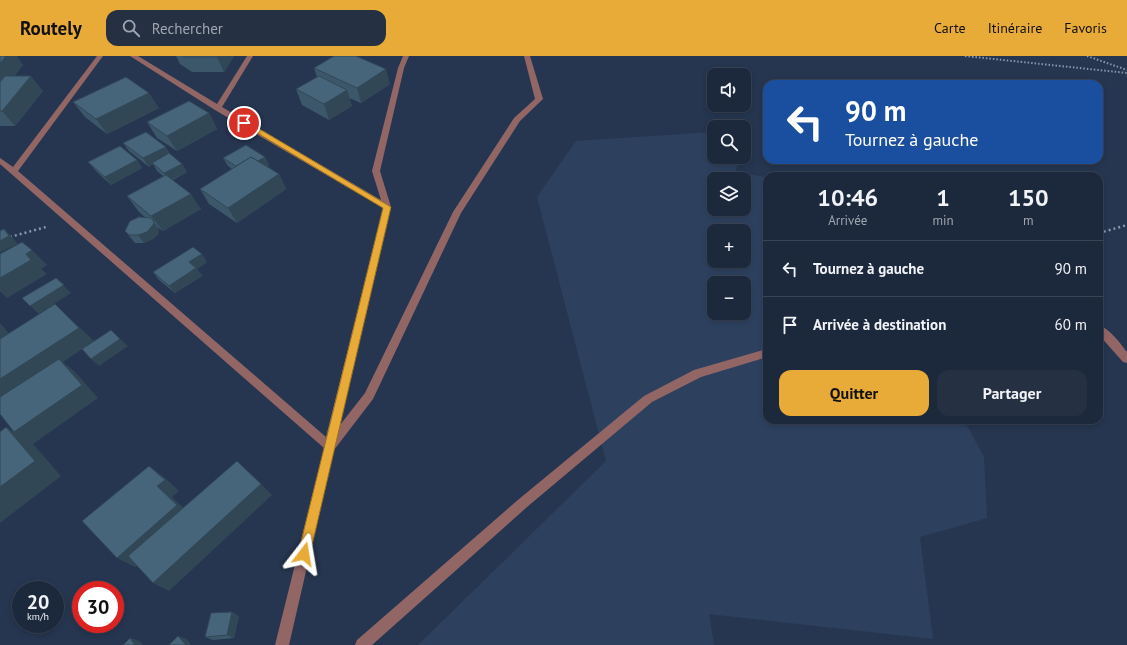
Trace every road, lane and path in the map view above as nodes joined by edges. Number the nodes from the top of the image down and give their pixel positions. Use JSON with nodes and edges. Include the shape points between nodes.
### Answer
{"nodes":[{"id":1,"x":100,"y":56,"type":"edge"},
{"id":2,"x":134,"y":56,"type":"edge"},
{"id":3,"x":250,"y":56,"type":"edge"},
{"id":4,"x":406,"y":56,"type":"edge"},
{"id":5,"x":527,"y":56,"type":"edge"},
{"id":6,"x":965,"y":56,"type":"edge"},
{"id":7,"x":1087,"y":56,"type":"edge"},
{"id":8,"x":1127,"y":71,"type":"edge"},
{"id":9,"x":218,"y":108,"type":"junction"},
{"id":10,"x":0,"y":160,"type":"edge"},
{"id":11,"x":13,"y":172,"type":"junction"},
{"id":12,"x":387,"y":207,"type":"junction"},
{"id":13,"x":69,"y":221,"type":"junction"},
{"id":14,"x":1127,"y":225,"type":"edge"},
{"id":15,"x":1103,"y":232,"type":"edge"},
{"id":16,"x":7,"y":238,"type":"edge"},
{"id":17,"x":1103,"y":333,"type":"edge"},
{"id":18,"x":763,"y":354,"type":"edge"},
{"id":19,"x":1127,"y":359,"type":"edge"},
{"id":20,"x":330,"y":447,"type":"junction"},
{"id":21,"x":282,"y":645,"type":"edge"},
{"id":22,"x":362,"y":645,"type":"edge"}],
"edges":[{"from":1,"to":11,"type":"street"},
{"from":2,"to":9,"type":"street"},
{"from":3,"to":9,"type":"street"},
{"from":4,"to":12,"type":"street","via":[[376,171]]},
{"from":5,"to":20,"type":"street","via":[[539,99],[516,120],[457,212],[369,396]]},
{"from":6,"to":8,"type":"path"},
{"from":7,"to":8,"type":"path"},
{"from":9,"to":12,"type":"street"},
{"from":10,"to":11,"type":"street"},
{"from":11,"to":13,"type":"street"},
{"from":12,"to":20,"type":"street"},
{"from":13,"to":16,"type":"path"},
{"from":13,"to":20,"type":"street"},
{"from":14,"to":15,"type":"path"},
{"from":17,"to":19,"type":"street"},
{"from":18,"to":22,"type":"street","via":[[698,373],[648,399],[523,503]]},
{"from":20,"to":21,"type":"street"}]}
